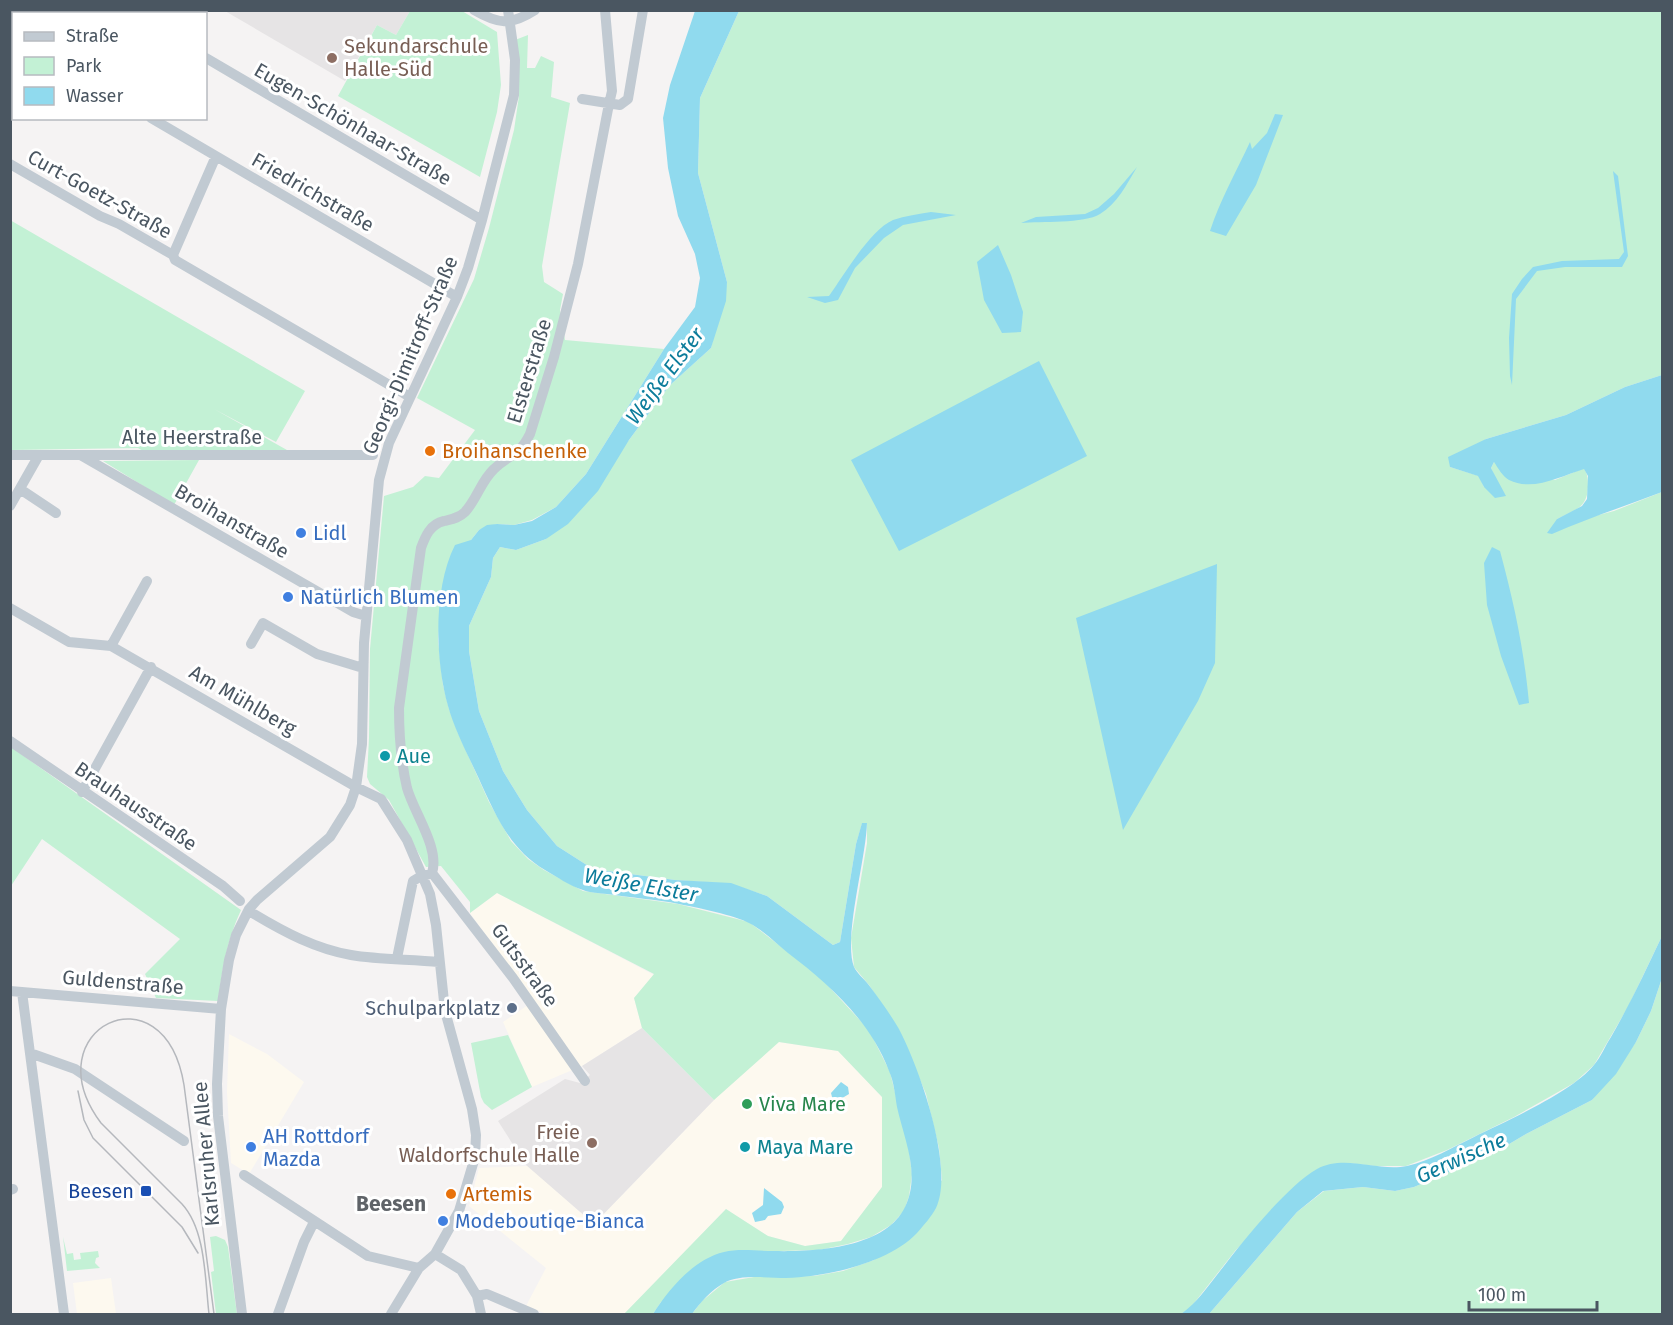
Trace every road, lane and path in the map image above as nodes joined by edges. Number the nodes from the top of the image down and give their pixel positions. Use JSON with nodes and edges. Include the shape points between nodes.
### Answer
{"nodes":[{"id":1,"x":474,"y":10,"type":"edge"},
{"id":2,"x":535,"y":10,"type":"edge"},
{"id":3,"x":605,"y":10,"type":"edge"},
{"id":4,"x":643,"y":10,"type":"edge"},
{"id":5,"x":509,"y":15,"type":"edge"},
{"id":6,"x":207,"y":59,"type":"edge"},
{"id":7,"x":582,"y":99,"type":"dead end"},
{"id":8,"x":609,"y":104,"type":"junction"},
{"id":9,"x":154,"y":120,"type":"edge"},
{"id":10,"x":216,"y":156,"type":"junction"},
{"id":11,"x":10,"y":164,"type":"edge"},
{"id":12,"x":482,"y":220,"type":"junction"},
{"id":13,"x":173,"y":255,"type":"junction"},
{"id":14,"x":458,"y":297,"type":"junction"},
{"id":15,"x":410,"y":397,"type":"junction"},
{"id":16,"x":39,"y":454,"type":"junction"},
{"id":17,"x":10,"y":455,"type":"edge"},
{"id":18,"x":81,"y":455,"type":"junction"},
{"id":19,"x":373,"y":455,"type":"dead end"},
{"id":20,"x":20,"y":489,"type":"junction"},
{"id":21,"x":10,"y":506,"type":"edge"},
{"id":22,"x":56,"y":513,"type":"dead end"},
{"id":23,"x":147,"y":581,"type":"dead end"},
{"id":24,"x":10,"y":608,"type":"edge"},
{"id":25,"x":366,"y":616,"type":"junction"},
{"id":26,"x":251,"y":644,"type":"dead end"},
{"id":27,"x":111,"y":645,"type":"junction"},
{"id":28,"x":151,"y":667,"type":"junction"},
{"id":29,"x":363,"y":668,"type":"junction"},
{"id":30,"x":10,"y":741,"type":"edge"},
{"id":31,"x":356,"y":786,"type":"junction"},
{"id":32,"x":82,"y":792,"type":"junction"},
{"id":33,"x":428,"y":874,"type":"junction"},
{"id":34,"x":240,"y":901,"type":"dead end"},
{"id":35,"x":254,"y":914,"type":"dead end"},
{"id":36,"x":396,"y":958,"type":"junction"},
{"id":37,"x":439,"y":962,"type":"junction"},
{"id":38,"x":16,"y":991,"type":"edge"},
{"id":39,"x":221,"y":1009,"type":"junction"},
{"id":40,"x":30,"y":1053,"type":"junction"},
{"id":41,"x":585,"y":1081,"type":"dead end"},
{"id":42,"x":184,"y":1142,"type":"dead end"},
{"id":43,"x":244,"y":1175,"type":"dead end"},
{"id":44,"x":314,"y":1222,"type":"junction"},
{"id":45,"x":435,"y":1254,"type":"junction"},
{"id":46,"x":419,"y":1268,"type":"junction"},
{"id":47,"x":477,"y":1296,"type":"junction"},
{"id":48,"x":64,"y":1314,"type":"edge"},
{"id":49,"x":242,"y":1314,"type":"edge"},
{"id":50,"x":278,"y":1314,"type":"edge"},
{"id":51,"x":391,"y":1314,"type":"edge"},
{"id":52,"x":481,"y":1314,"type":"edge"},
{"id":53,"x":534,"y":1314,"type":"edge"}],
"edges":[{"from":1,"to":5,"type":"street","via":[[498,22]]},
{"from":2,"to":5,"type":"street","via":[[527,15]]},
{"from":3,"to":8,"type":"street","name":"Elsterstraße","via":[[612,91]]},
{"from":4,"to":8,"type":"street","via":[[628,99],[620,105]]},
{"from":5,"to":12,"type":"street","name":"Georgi-Dimitroff-Straße","via":[[515,60],[514,95]]},
{"from":6,"to":12,"type":"street","name":"Eugen-Schönhaar-Straße"},
{"from":7,"to":8,"type":"street"},
{"from":8,"to":33,"type":"street","name":"Elsterstraße","via":[[578,264],[530,434],[516,454],[494,468],[464,514],[433,526],[421,548],[399,733],[408,790],[434,867]]},
{"from":9,"to":10,"type":"street","name":"Friedrichstraße"},
{"from":10,"to":13,"type":"street"},
{"from":10,"to":14,"type":"street","name":"Friedrichstraße"},
{"from":11,"to":13,"type":"street","name":"Curt-Goetz-Straße"},
{"from":12,"to":14,"type":"street","name":"Georgi-Dimitroff-Straße"},
{"from":13,"to":15,"type":"street","name":"Curt-Goetz-Straße","via":[[174,260]]},
{"from":14,"to":15,"type":"street","name":"Georgi-Dimitroff-Straße"},
{"from":15,"to":25,"type":"street","name":"Georgi-Dimitroff-Straße","via":[[388,443],[379,480]]},
{"from":16,"to":17,"type":"street","name":"Alte Heerstraße"},
{"from":16,"to":18,"type":"street","name":"Alte Heerstraße"},
{"from":16,"to":20,"type":"street"},
{"from":18,"to":19,"type":"street","name":"Alte Heerstraße"},
{"from":18,"to":25,"type":"street","name":"Broihanstraße"},
{"from":20,"to":21,"type":"street"},
{"from":20,"to":22,"type":"street"},
{"from":23,"to":27,"type":"street"},
{"from":24,"to":27,"type":"street","name":"Am Mühlberg","via":[[69,642]]},
{"from":25,"to":29,"type":"street","name":"Georgi-Dimitroff-Straße"},
{"from":26,"to":29,"type":"street","via":[[263,623],[317,654]]},
{"from":27,"to":28,"type":"street","name":"Am Mühlberg"},
{"from":28,"to":31,"type":"street","name":"Am Mühlberg"},
{"from":28,"to":32,"type":"street"},
{"from":29,"to":31,"type":"street","name":"Georgi-Dimitroff-Straße","via":[[362,744]]},
{"from":30,"to":32,"type":"street","name":"Brauhausstraße"},
{"from":31,"to":33,"type":"street","via":[[381,799]]},
{"from":31,"to":39,"type":"street","name":"Karlsruher Allee","via":[[330,837],[249,909],[232,945]]},
{"from":32,"to":34,"type":"street","name":"Brauhausstraße"},
{"from":33,"to":36,"type":"street","via":[[412,885]]},
{"from":33,"to":37,"type":"street"},
{"from":33,"to":41,"type":"street","name":"Gutsstraße","via":[[513,978]]},
{"from":35,"to":36,"type":"street","via":[[290,935],[332,951]]},
{"from":36,"to":37,"type":"street"},
{"from":37,"to":45,"type":"street","via":[[445,1011],[476,1135],[475,1156],[464,1197]]},
{"from":38,"to":39,"type":"street","name":"Guldenstraße"},
{"from":38,"to":40,"type":"street","name":"Guldenstraße"},
{"from":39,"to":49,"type":"street","name":"Karlsruher Allee","via":[[218,1126]]},
{"from":40,"to":42,"type":"street","via":[[75,1069]]},
{"from":40,"to":48,"type":"street","name":"Guldenstraße"},
{"from":43,"to":44,"type":"street"},
{"from":44,"to":46,"type":"street","via":[[368,1256]]},
{"from":44,"to":50,"type":"street"},
{"from":45,"to":46,"type":"street"},
{"from":45,"to":47,"type":"street","via":[[461,1270]]},
{"from":46,"to":51,"type":"street"},
{"from":47,"to":52,"type":"street"},
{"from":47,"to":53,"type":"street","via":[[487,1294]]}]}
